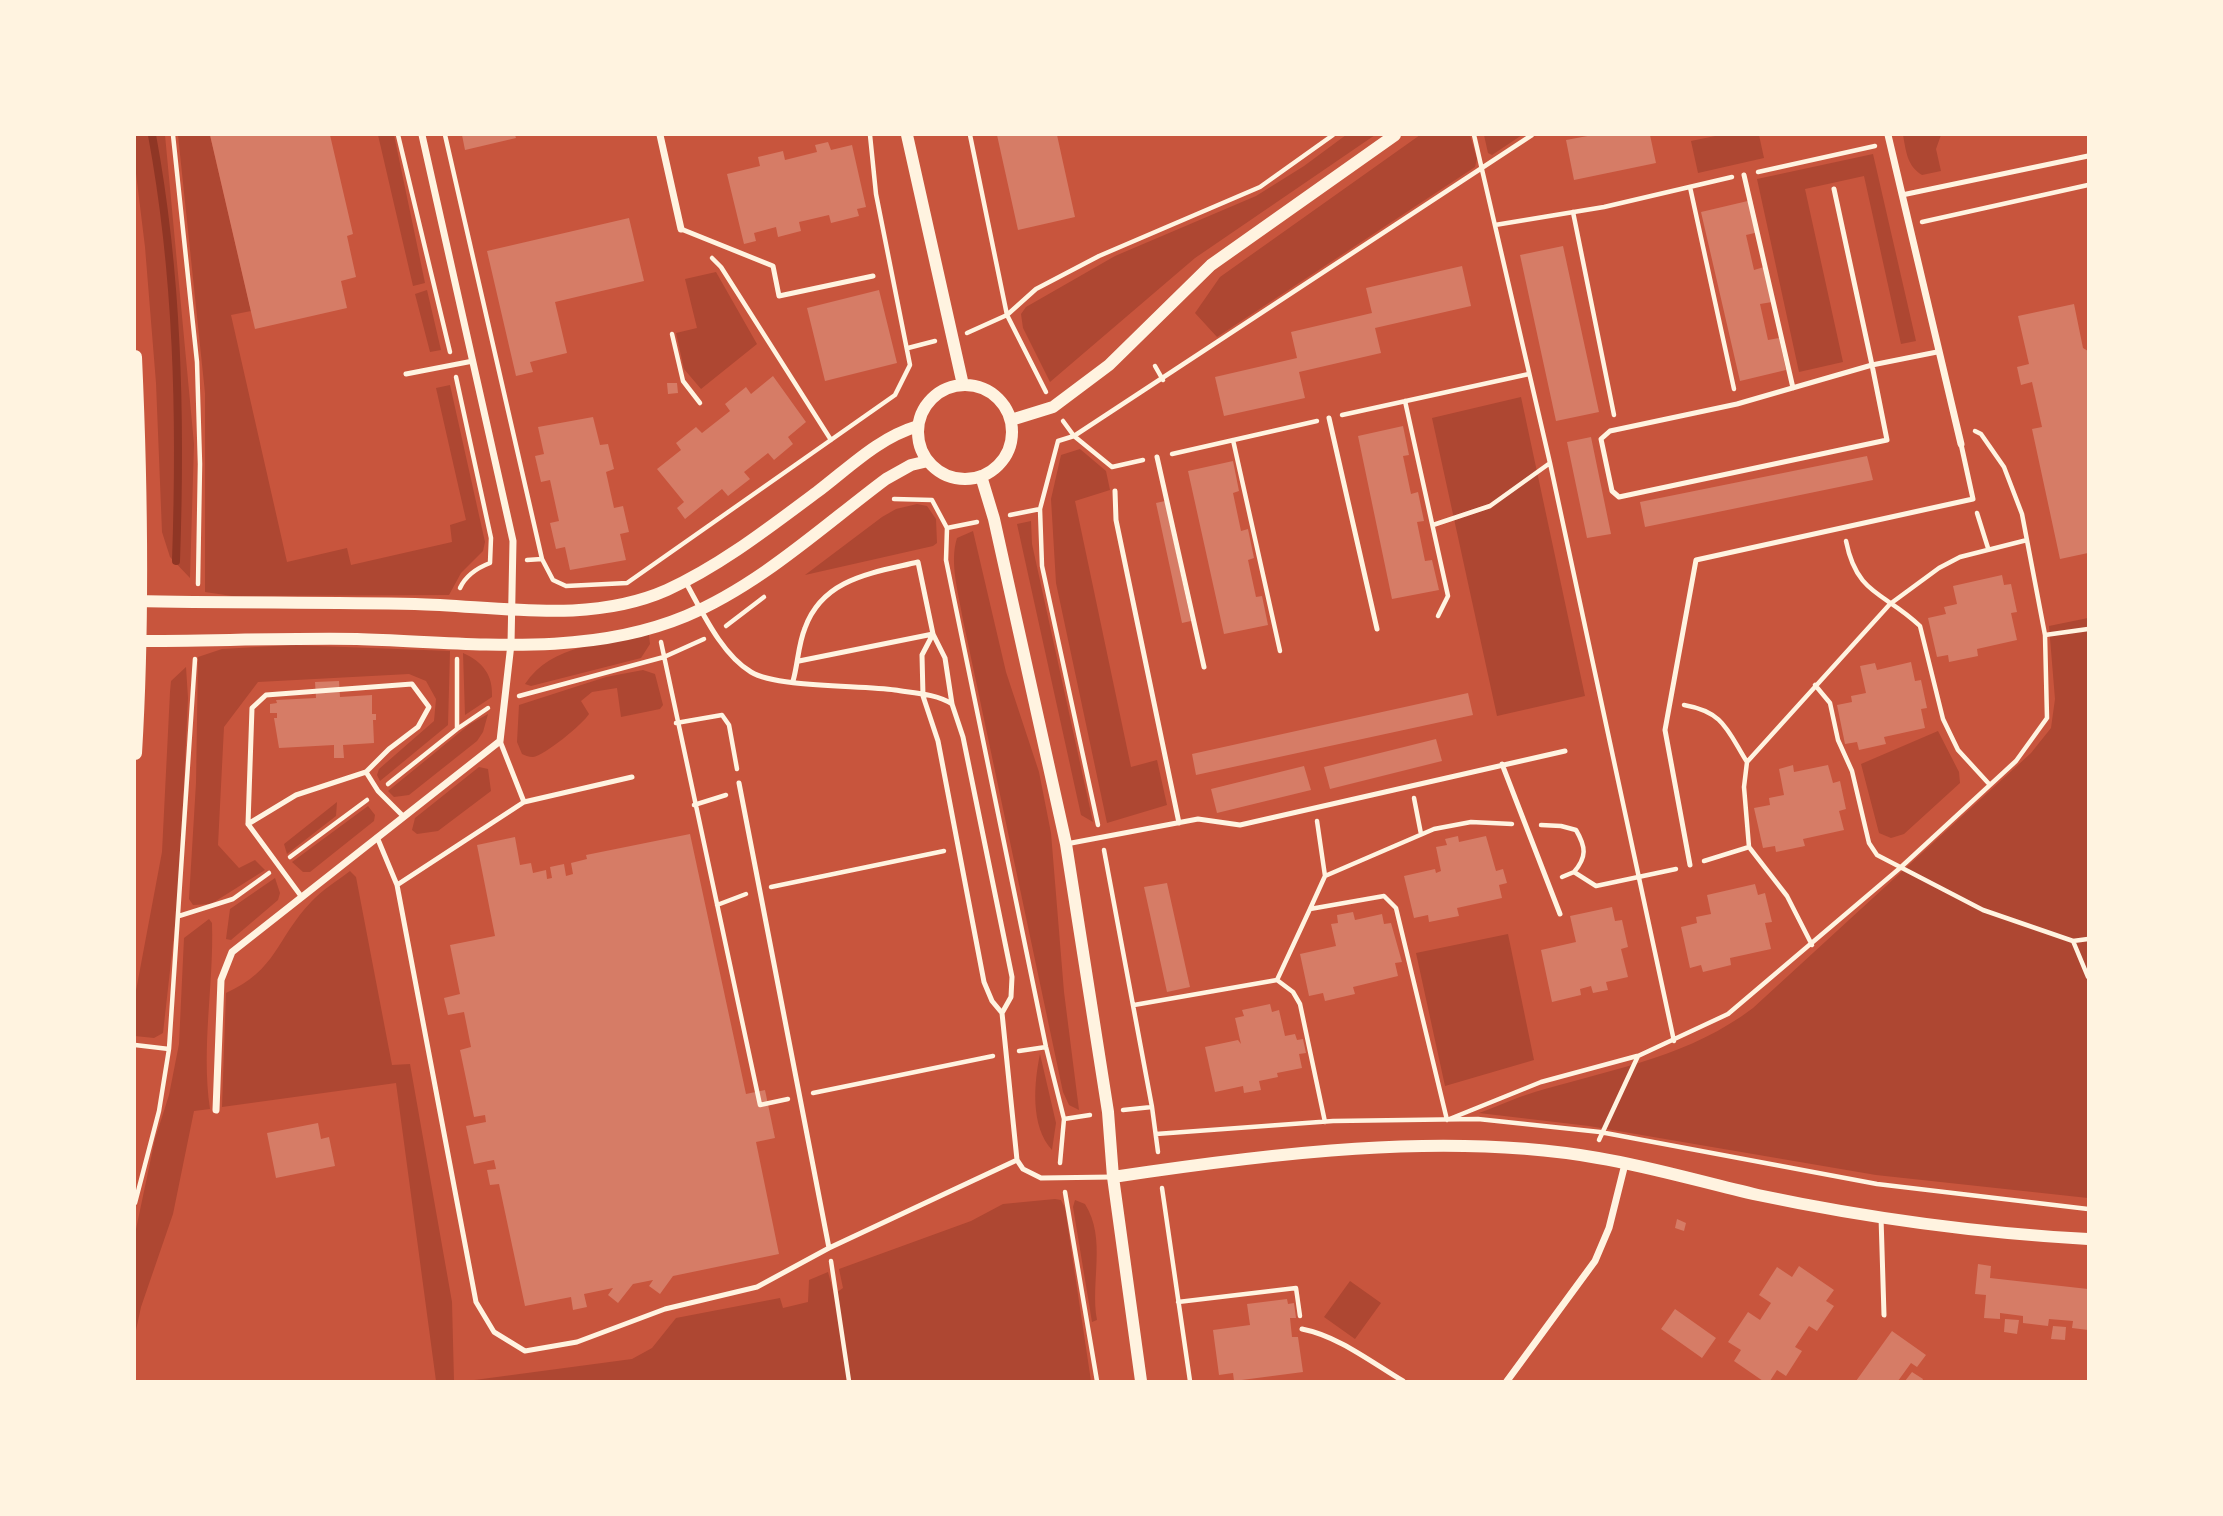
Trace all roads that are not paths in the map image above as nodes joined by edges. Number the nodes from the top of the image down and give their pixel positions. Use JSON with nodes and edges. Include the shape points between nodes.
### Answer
{"nodes":[{"id":1,"x":422,"y":135,"type":"edge"},
{"id":2,"x":660,"y":135,"type":"edge"},
{"id":3,"x":907,"y":135,"type":"edge"},
{"id":4,"x":1395,"y":135,"type":"edge"},
{"id":5,"x":1889,"y":139,"type":"edge"},
{"id":6,"x":2088,"y":156,"type":"edge"},
{"id":7,"x":1744,"y":175,"type":"road end"},
{"id":8,"x":1834,"y":189,"type":"dead end"},
{"id":9,"x":1902,"y":195,"type":"junction"},
{"id":10,"x":681,"y":229,"type":"joint"},
{"id":11,"x":873,"y":276,"type":"dead end"},
{"id":12,"x":1937,"y":352,"type":"junction"},
{"id":13,"x":135,"y":357,"type":"edge"},
{"id":14,"x":473,"y":361,"type":"junction"},
{"id":15,"x":1872,"y":365,"type":"junction"},
{"id":16,"x":407,"y":374,"type":"dead end"},
{"id":17,"x":963,"y":385,"type":"junction"},
{"id":18,"x":1793,"y":388,"type":"junction"},
{"id":19,"x":1329,"y":418,"type":"road end"},
{"id":20,"x":1011,"y":420,"type":"junction"},
{"id":21,"x":918,"y":426,"type":"junction"},
{"id":22,"x":1961,"y":444,"type":"joint"},
{"id":23,"x":1157,"y":457,"type":"road end"},
{"id":24,"x":928,"y":461,"type":"junction"},
{"id":25,"x":981,"y":476,"type":"junction"},
{"id":26,"x":1115,"y":491,"type":"dead end"},
{"id":27,"x":685,"y":581,"type":"junction"},
{"id":28,"x":138,"y":601,"type":"edge"},
{"id":29,"x":512,"y":608,"type":"junction"},
{"id":30,"x":701,"y":609,"type":"junction"},
{"id":31,"x":1377,"y":629,"type":"dead end"},
{"id":32,"x":933,"y":634,"type":"junction"},
{"id":33,"x":137,"y":641,"type":"edge"},
{"id":34,"x":511,"y":643,"type":"junction"},
{"id":35,"x":799,"y":661,"type":"junction"},
{"id":36,"x":1204,"y":667,"type":"dead end"},
{"id":37,"x":793,"y":681,"type":"junction"},
{"id":38,"x":923,"y":696,"type":"junction"},
{"id":39,"x":952,"y":704,"type":"junction"},
{"id":40,"x":500,"y":741,"type":"junction"},
{"id":41,"x":1565,"y":751,"type":"dead end"},
{"id":42,"x":135,"y":753,"type":"edge"},
{"id":43,"x":1502,"y":764,"type":"junction"},
{"id":44,"x":366,"y":772,"type":"junction"},
{"id":45,"x":632,"y":777,"type":"dead end"},
{"id":46,"x":739,"y":783,"type":"road end"},
{"id":47,"x":524,"y":802,"type":"junction"},
{"id":48,"x":403,"y":816,"type":"junction"},
{"id":49,"x":1178,"y":823,"type":"junction"},
{"id":50,"x":248,"y":824,"type":"junction"},
{"id":51,"x":377,"y":836,"type":"junction"},
{"id":52,"x":1066,"y":844,"type":"junction"},
{"id":53,"x":1690,"y":865,"type":"road end"},
{"id":54,"x":397,"y":885,"type":"junction"},
{"id":55,"x":301,"y":896,"type":"junction"},
{"id":56,"x":1560,"y":914,"type":"dead end"},
{"id":57,"x":1002,"y":1013,"type":"junction"},
{"id":58,"x":216,"y":1110,"type":"dead end"},
{"id":59,"x":1017,"y":1160,"type":"junction"},
{"id":60,"x":1625,"y":1164,"type":"junction"},
{"id":61,"x":1113,"y":1177,"type":"junction"},
{"id":62,"x":1881,"y":1217,"type":"junction"},
{"id":63,"x":2088,"y":1239,"type":"edge"},
{"id":64,"x":829,"y":1248,"type":"junction"},
{"id":65,"x":1884,"y":1315,"type":"dead end"},
{"id":66,"x":1301,"y":1329,"type":"road end"},
{"id":67,"x":1141,"y":1381,"type":"edge"},
{"id":68,"x":1403,"y":1381,"type":"edge"},
{"id":69,"x":1507,"y":1381,"type":"edge"}],
"edges":[{"from":1,"to":14,"type":"street"},
{"from":2,"to":10,"type":"street"},
{"from":3,"to":17,"type":"street"},
{"from":4,"to":20,"type":"street","via":[[1211,265],[1109,365],[1072,393],[1053,407]]},
{"from":5,"to":9,"type":"street"},
{"from":6,"to":9,"type":"lane"},
{"from":7,"to":18,"type":"lane"},
{"from":8,"to":15,"type":"lane"},
{"from":9,"to":12,"type":"street"},
{"from":10,"to":11,"type":"lane","via":[[772,266],[779,296]]},
{"from":12,"to":15,"type":"lane"},
{"from":12,"to":22,"type":"street"},
{"from":13,"to":28,"type":"main road","via":[[141,494]]},
{"from":14,"to":16,"type":"lane"},
{"from":14,"to":29,"type":"street","via":[[507,510]]},
{"from":15,"to":18,"type":"lane"},
{"from":15,"to":18,"type":"lane","via":[[1888,440],[1619,497],[1612,491],[1601,439],[1617,430]]},
{"from":17,"to":20,"type":"street","via":[[993,394],[1005,405]]},
{"from":17,"to":21,"type":"street","via":[[933,397]]},
{"from":19,"to":31,"type":"lane"},
{"from":20,"to":25,"type":"street","via":[[1007,454],[996,468]]},
{"from":21,"to":24,"type":"street","via":[[919,443]]},
{"from":21,"to":27,"type":"street","via":[[870,449],[816,492]]},
{"from":22,"to":53,"type":"lane","via":[[1973,499],[1696,559],[1665,730]]},
{"from":23,"to":36,"type":"lane"},
{"from":24,"to":25,"type":"street","via":[[943,473],[962,479]]},
{"from":24,"to":30,"type":"street","via":[[886,479],[737,591]]},
{"from":25,"to":52,"type":"street"},
{"from":26,"to":49,"type":"lane","via":[[1116,520]]},
{"from":27,"to":29,"type":"street","via":[[663,592],[592,610]]},
{"from":27,"to":30,"type":"lane"},
{"from":28,"to":29,"type":"street"},
{"from":28,"to":33,"type":"main road"},
{"from":29,"to":34,"type":"street"},
{"from":30,"to":34,"type":"street","via":[[657,626],[587,641]]},
{"from":30,"to":37,"type":"lane","via":[[716,634],[752,673]]},
{"from":32,"to":35,"type":"lane"},
{"from":32,"to":35,"type":"lane","via":[[918,562],[852,578],[827,594],[805,627]]},
{"from":32,"to":38,"type":"lane","via":[[922,655]]},
{"from":32,"to":39,"type":"lane","via":[[945,658]]},
{"from":33,"to":34,"type":"street","via":[[297,638]]},
{"from":33,"to":42,"type":"main road"},
{"from":34,"to":40,"type":"street"},
{"from":35,"to":37,"type":"lane"},
{"from":37,"to":38,"type":"lane"},
{"from":38,"to":39,"type":"lane"},
{"from":38,"to":57,"type":"lane","via":[[938,741],[984,982]]},
{"from":39,"to":57,"type":"lane","via":[[963,737],[1012,977],[1011,997]]},
{"from":40,"to":47,"type":"lane"},
{"from":40,"to":48,"type":"street"},
{"from":41,"to":43,"type":"lane"},
{"from":43,"to":49,"type":"lane","via":[[1240,825],[1198,819]]},
{"from":43,"to":56,"type":"lane"},
{"from":44,"to":48,"type":"lane"},
{"from":44,"to":50,"type":"lane","via":[[296,794]]},
{"from":44,"to":50,"type":"lane","via":[[418,727],[429,707],[412,684],[266,695],[252,708]]},
{"from":45,"to":47,"type":"lane"},
{"from":46,"to":64,"type":"lane"},
{"from":47,"to":54,"type":"lane"},
{"from":48,"to":51,"type":"street"},
{"from":49,"to":52,"type":"lane"},
{"from":50,"to":55,"type":"lane"},
{"from":51,"to":54,"type":"lane"},
{"from":51,"to":55,"type":"street"},
{"from":52,"to":61,"type":"street","via":[[1108,1112]]},
{"from":54,"to":64,"type":"lane","via":[[476,1302],[494,1332],[525,1351],[578,1342],[665,1309],[757,1287]]},
{"from":55,"to":58,"type":"street","via":[[232,952],[221,980]]},
{"from":57,"to":59,"type":"lane"},
{"from":59,"to":61,"type":"lane","via":[[1032,1176]]},
{"from":59,"to":64,"type":"lane"},
{"from":60,"to":61,"type":"street","via":[[1510,1149],[1443,1147],[1304,1153]]},
{"from":60,"to":62,"type":"street"},
{"from":60,"to":69,"type":"street","via":[[1609,1228],[1595,1261]]},
{"from":61,"to":67,"type":"street"},
{"from":62,"to":63,"type":"street"},
{"from":62,"to":65,"type":"lane"},
{"from":66,"to":68,"type":"lane","via":[[1348,1348]]}]}
